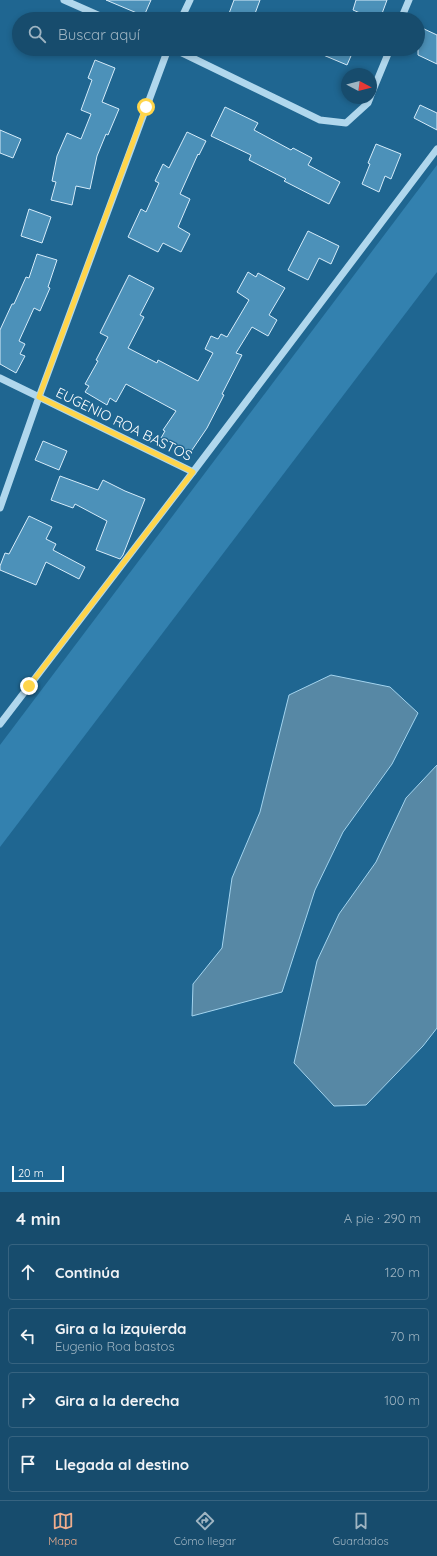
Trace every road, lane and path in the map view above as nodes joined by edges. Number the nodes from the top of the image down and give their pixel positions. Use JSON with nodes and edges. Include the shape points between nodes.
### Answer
{"nodes":[{"id":1,"x":64,"y":0,"type":"edge"},
{"id":2,"x":190,"y":0,"type":"edge"},
{"id":3,"x":409,"y":0,"type":"edge"},
{"id":4,"x":91,"y":12,"type":"edge"},
{"id":5,"x":184,"y":12,"type":"edge"},
{"id":6,"x":405,"y":12,"type":"edge"},
{"id":7,"x":165,"y":56,"type":"edge"},
{"id":8,"x":188,"y":56,"type":"edge"},
{"id":9,"x":387,"y":56,"type":"edge"},
{"id":10,"x":377,"y":80,"type":"edge"},
{"id":11,"x":368,"y":104,"type":"edge"},
{"id":12,"x":437,"y":149,"type":"edge"},
{"id":13,"x":0,"y":378,"type":"edge"},
{"id":14,"x":39,"y":397,"type":"junction"},
{"id":15,"x":193,"y":472,"type":"junction"},
{"id":16,"x":0,"y":508,"type":"edge"},
{"id":17,"x":0,"y":724,"type":"edge"}],
"edges":[{"from":1,"to":4,"type":"street"},
{"from":2,"to":5,"type":"street"},
{"from":3,"to":6,"type":"street"},
{"from":7,"to":14,"type":"street"},
{"from":8,"to":11,"type":"street","via":[[320,120],[346,123]]},
{"from":9,"to":10,"type":"street"},
{"from":12,"to":15,"type":"street"},
{"from":13,"to":14,"type":"street","name":"EUGENIO ROA BASTOS"},
{"from":14,"to":15,"type":"street","name":"EUGENIO ROA BASTOS"},
{"from":14,"to":16,"type":"street"},
{"from":15,"to":17,"type":"street"}]}
